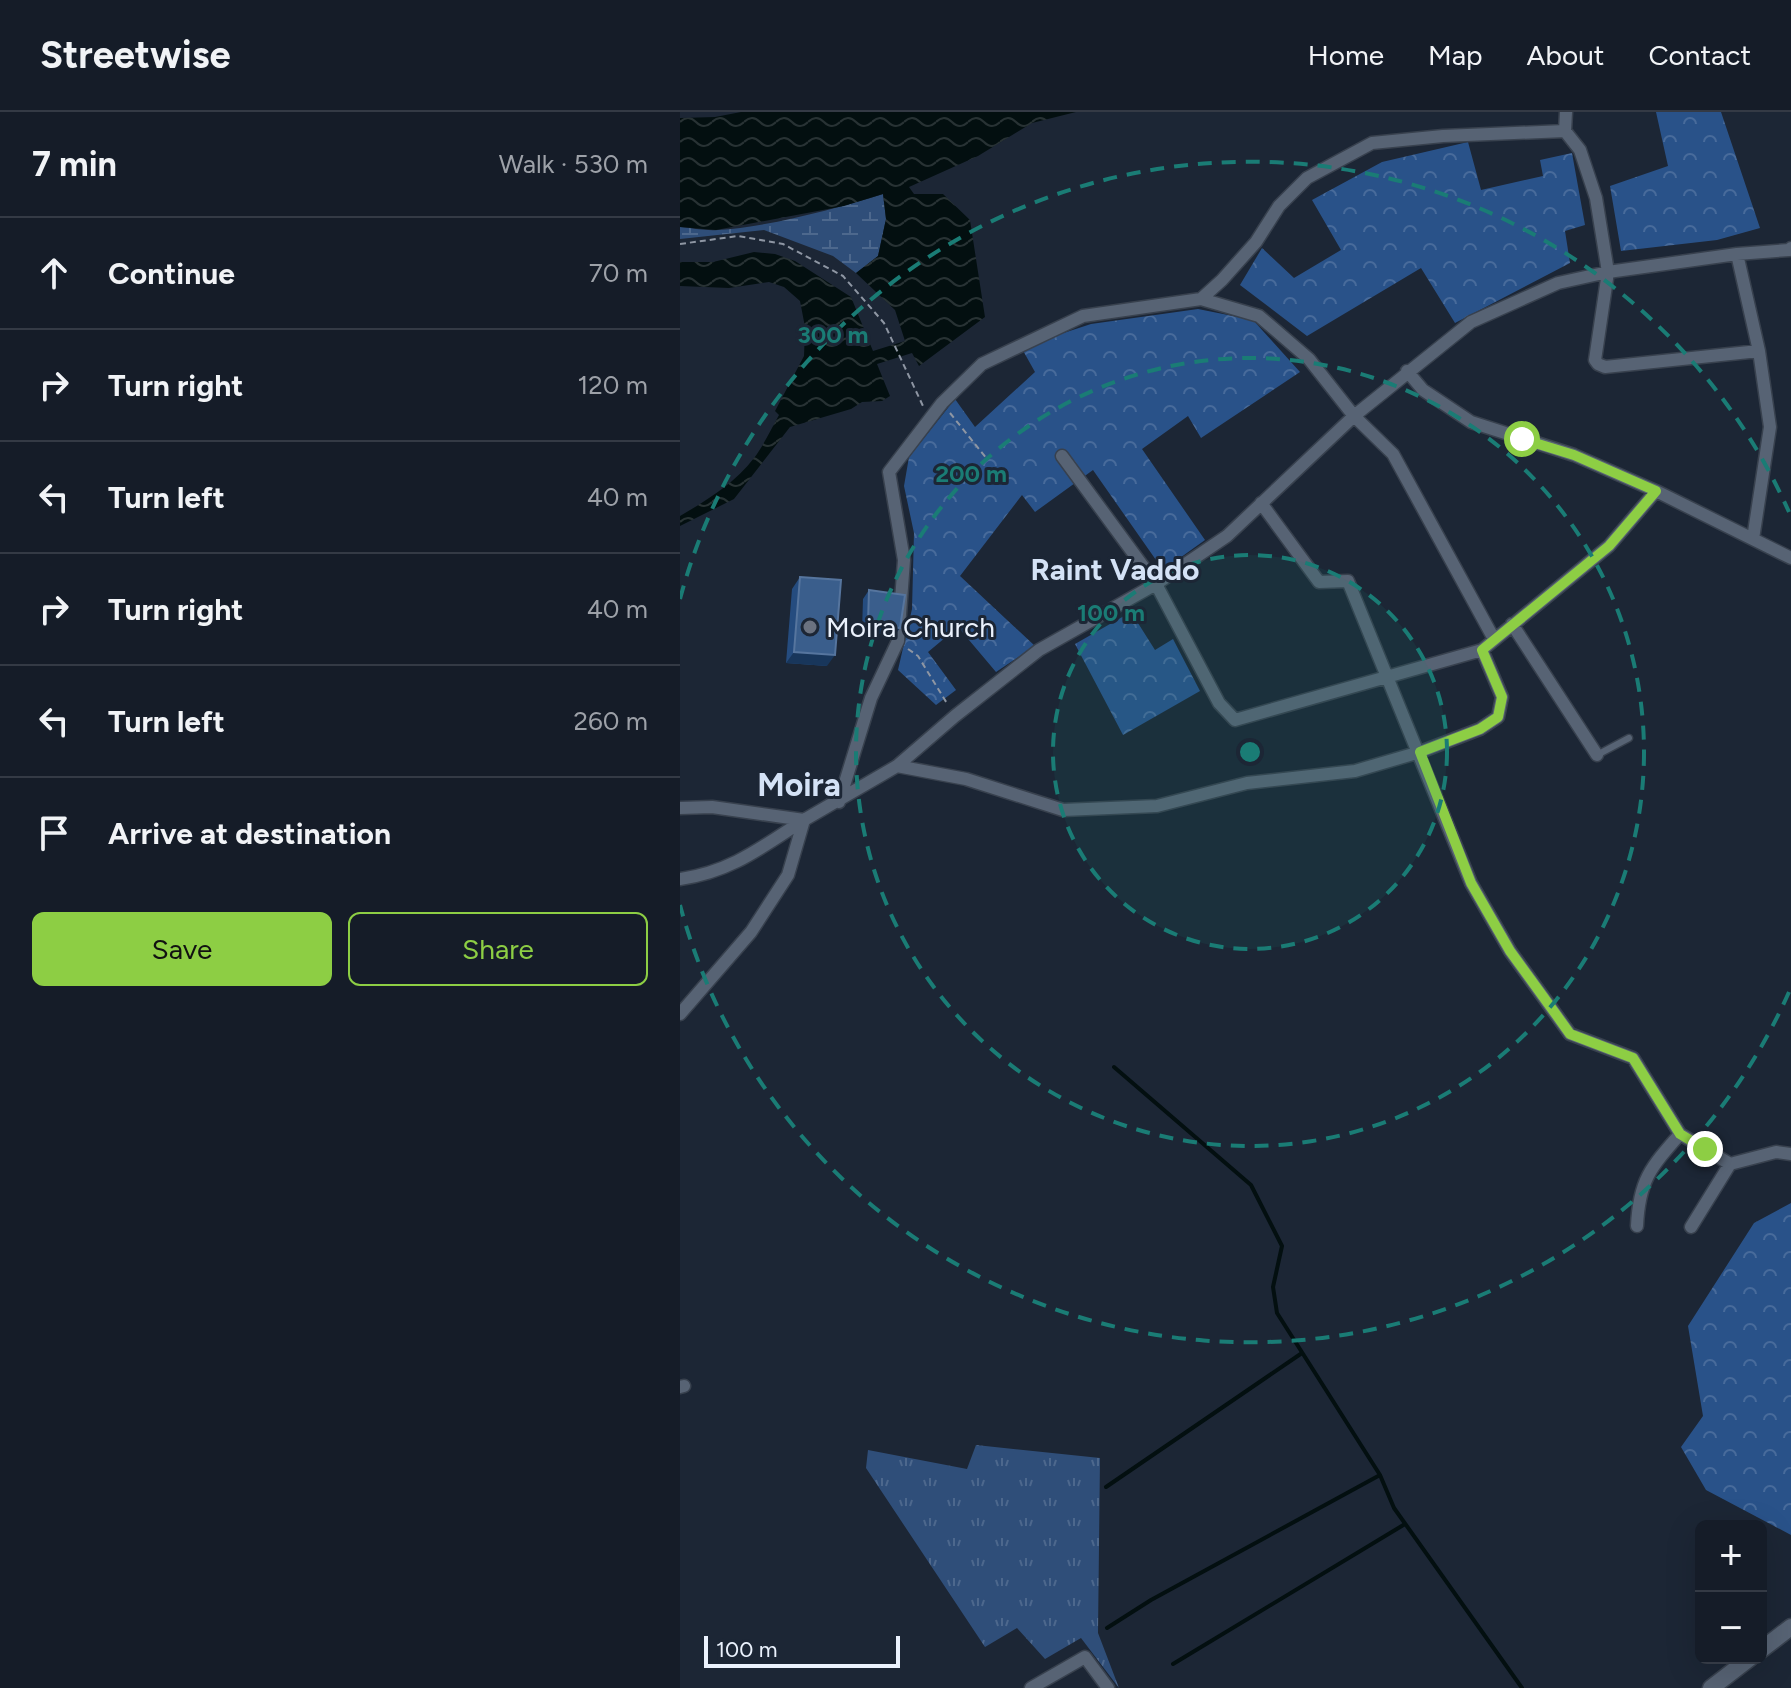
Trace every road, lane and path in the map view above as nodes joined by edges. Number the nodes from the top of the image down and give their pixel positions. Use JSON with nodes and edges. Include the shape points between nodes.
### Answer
{"nodes":[{"id":1,"x":1566,"y":112,"type":"edge"},
{"id":2,"x":1565,"y":131,"type":"junction"},
{"id":3,"x":680,"y":244,"type":"edge"},
{"id":4,"x":1790,"y":250,"type":"edge"},
{"id":5,"x":1737,"y":254,"type":"junction"},
{"id":6,"x":1608,"y":272,"type":"junction"},
{"id":7,"x":1201,"y":299,"type":"junction"},
{"id":8,"x":1759,"y":351,"type":"junction"},
{"id":9,"x":1407,"y":371,"type":"junction"},
{"id":10,"x":942,"y":403,"type":"junction"},
{"id":11,"x":1354,"y":416,"type":"junction"},
{"id":12,"x":928,"y":418,"type":"junction"},
{"id":13,"x":1062,"y":456,"type":"dead end"},
{"id":14,"x":987,"y":459,"type":"dead end"},
{"id":15,"x":1656,"y":491,"type":"junction"},
{"id":16,"x":1261,"y":503,"type":"junction"},
{"id":17,"x":1753,"y":539,"type":"junction"},
{"id":18,"x":1791,"y":558,"type":"edge"},
{"id":19,"x":1156,"y":584,"type":"junction"},
{"id":20,"x":1512,"y":624,"type":"junction"},
{"id":21,"x":1494,"y":639,"type":"junction"},
{"id":22,"x":898,"y":641,"type":"junction"},
{"id":23,"x":1482,"y":650,"type":"junction"},
{"id":24,"x":1388,"y":678,"type":"junction"},
{"id":25,"x":955,"y":716,"type":"junction"},
{"id":26,"x":1629,"y":738,"type":"dead end"},
{"id":27,"x":1420,"y":752,"type":"junction"},
{"id":28,"x":1597,"y":755,"type":"joint"},
{"id":29,"x":897,"y":766,"type":"junction"},
{"id":30,"x":839,"y":802,"type":"junction"},
{"id":31,"x":680,"y":808,"type":"edge"},
{"id":32,"x":804,"y":820,"type":"junction"},
{"id":33,"x":680,"y":879,"type":"edge"},
{"id":34,"x":680,"y":1014,"type":"edge"},
{"id":35,"x":1680,"y":1134,"type":"junction"},
{"id":36,"x":1791,"y":1154,"type":"edge"},
{"id":37,"x":1730,"y":1164,"type":"junction"},
{"id":38,"x":1637,"y":1226,"type":"dead end"},
{"id":39,"x":1691,"y":1227,"type":"dead end"},
{"id":40,"x":1791,"y":1627,"type":"edge"},
{"id":41,"x":1767,"y":1645,"type":"edge"},
{"id":42,"x":1742,"y":1664,"type":"edge"},
{"id":43,"x":1031,"y":1688,"type":"edge"},
{"id":44,"x":1108,"y":1688,"type":"edge"},
{"id":45,"x":1711,"y":1688,"type":"edge"}],
"edges":[{"from":1,"to":2,"type":"street"},
{"from":2,"to":6,"type":"street","via":[[1580,150],[1596,198]]},
{"from":2,"to":7,"type":"street","via":[[1372,143],[1307,178]]},
{"from":3,"to":12,"type":"path","via":[[738,236],[783,244],[843,276],[884,323]]},
{"from":4,"to":5,"type":"street"},
{"from":5,"to":6,"type":"street"},
{"from":5,"to":8,"type":"street"},
{"from":6,"to":8,"type":"street","via":[[1598,364]]},
{"from":6,"to":9,"type":"street","via":[[1558,283],[1471,322]]},
{"from":7,"to":10,"type":"street","via":[[1083,316],[982,364]]},
{"from":7,"to":11,"type":"street","via":[[1259,316],[1309,359]]},
{"from":8,"to":17,"type":"street","via":[[1770,427]]},
{"from":9,"to":11,"type":"street"},
{"from":9,"to":15,"type":"street","via":[[1423,390],[1471,422],[1574,455]]},
{"from":10,"to":12,"type":"street"},
{"from":10,"to":14,"type":"path"},
{"from":11,"to":16,"type":"street"},
{"from":11,"to":21,"type":"street","via":[[1393,454]]},
{"from":12,"to":22,"type":"street","via":[[889,472],[904,560]]},
{"from":13,"to":19,"type":"street"},
{"from":15,"to":17,"type":"street"},
{"from":15,"to":20,"type":"street","via":[[1609,546]]},
{"from":16,"to":19,"type":"street","via":[[1227,536]]},
{"from":16,"to":24,"type":"street","via":[[1319,582],[1348,581]]},
{"from":17,"to":18,"type":"street"},
{"from":19,"to":24,"type":"street","via":[[1219,703],[1235,720]]},
{"from":19,"to":25,"type":"street","via":[[1039,650]]},
{"from":20,"to":21,"type":"street"},
{"from":20,"to":28,"type":"street"},
{"from":21,"to":23,"type":"street"},
{"from":22,"to":25,"type":"path","via":[[918,656]]},
{"from":22,"to":30,"type":"street","via":[[871,698]]},
{"from":23,"to":24,"type":"street"},
{"from":23,"to":27,"type":"street","via":[[1502,697],[1498,717]]},
{"from":24,"to":27,"type":"street"},
{"from":25,"to":29,"type":"street"},
{"from":26,"to":28,"type":"lane"},
{"from":27,"to":29,"type":"street","via":[[1355,771],[1247,783],[1157,806],[1063,810],[966,779]]},
{"from":27,"to":35,"type":"street","via":[[1471,883],[1510,951],[1570,1034],[1633,1058]]},
{"from":29,"to":30,"type":"street"},
{"from":30,"to":32,"type":"street"},
{"from":31,"to":32,"type":"street","via":[[712,807]]},
{"from":32,"to":33,"type":"street","via":[[741,861],[709,875]]},
{"from":32,"to":34,"type":"street","via":[[788,875],[751,932]]},
{"from":35,"to":37,"type":"street"},
{"from":35,"to":38,"type":"street","via":[[1652,1167],[1639,1196]]},
{"from":36,"to":37,"type":"street","via":[[1776,1152]]},
{"from":37,"to":39,"type":"street"},
{"from":40,"to":41,"type":"main road"},
{"from":42,"to":45,"type":"main road"},
{"from":43,"to":44,"type":"street","via":[[1085,1657]]}]}
